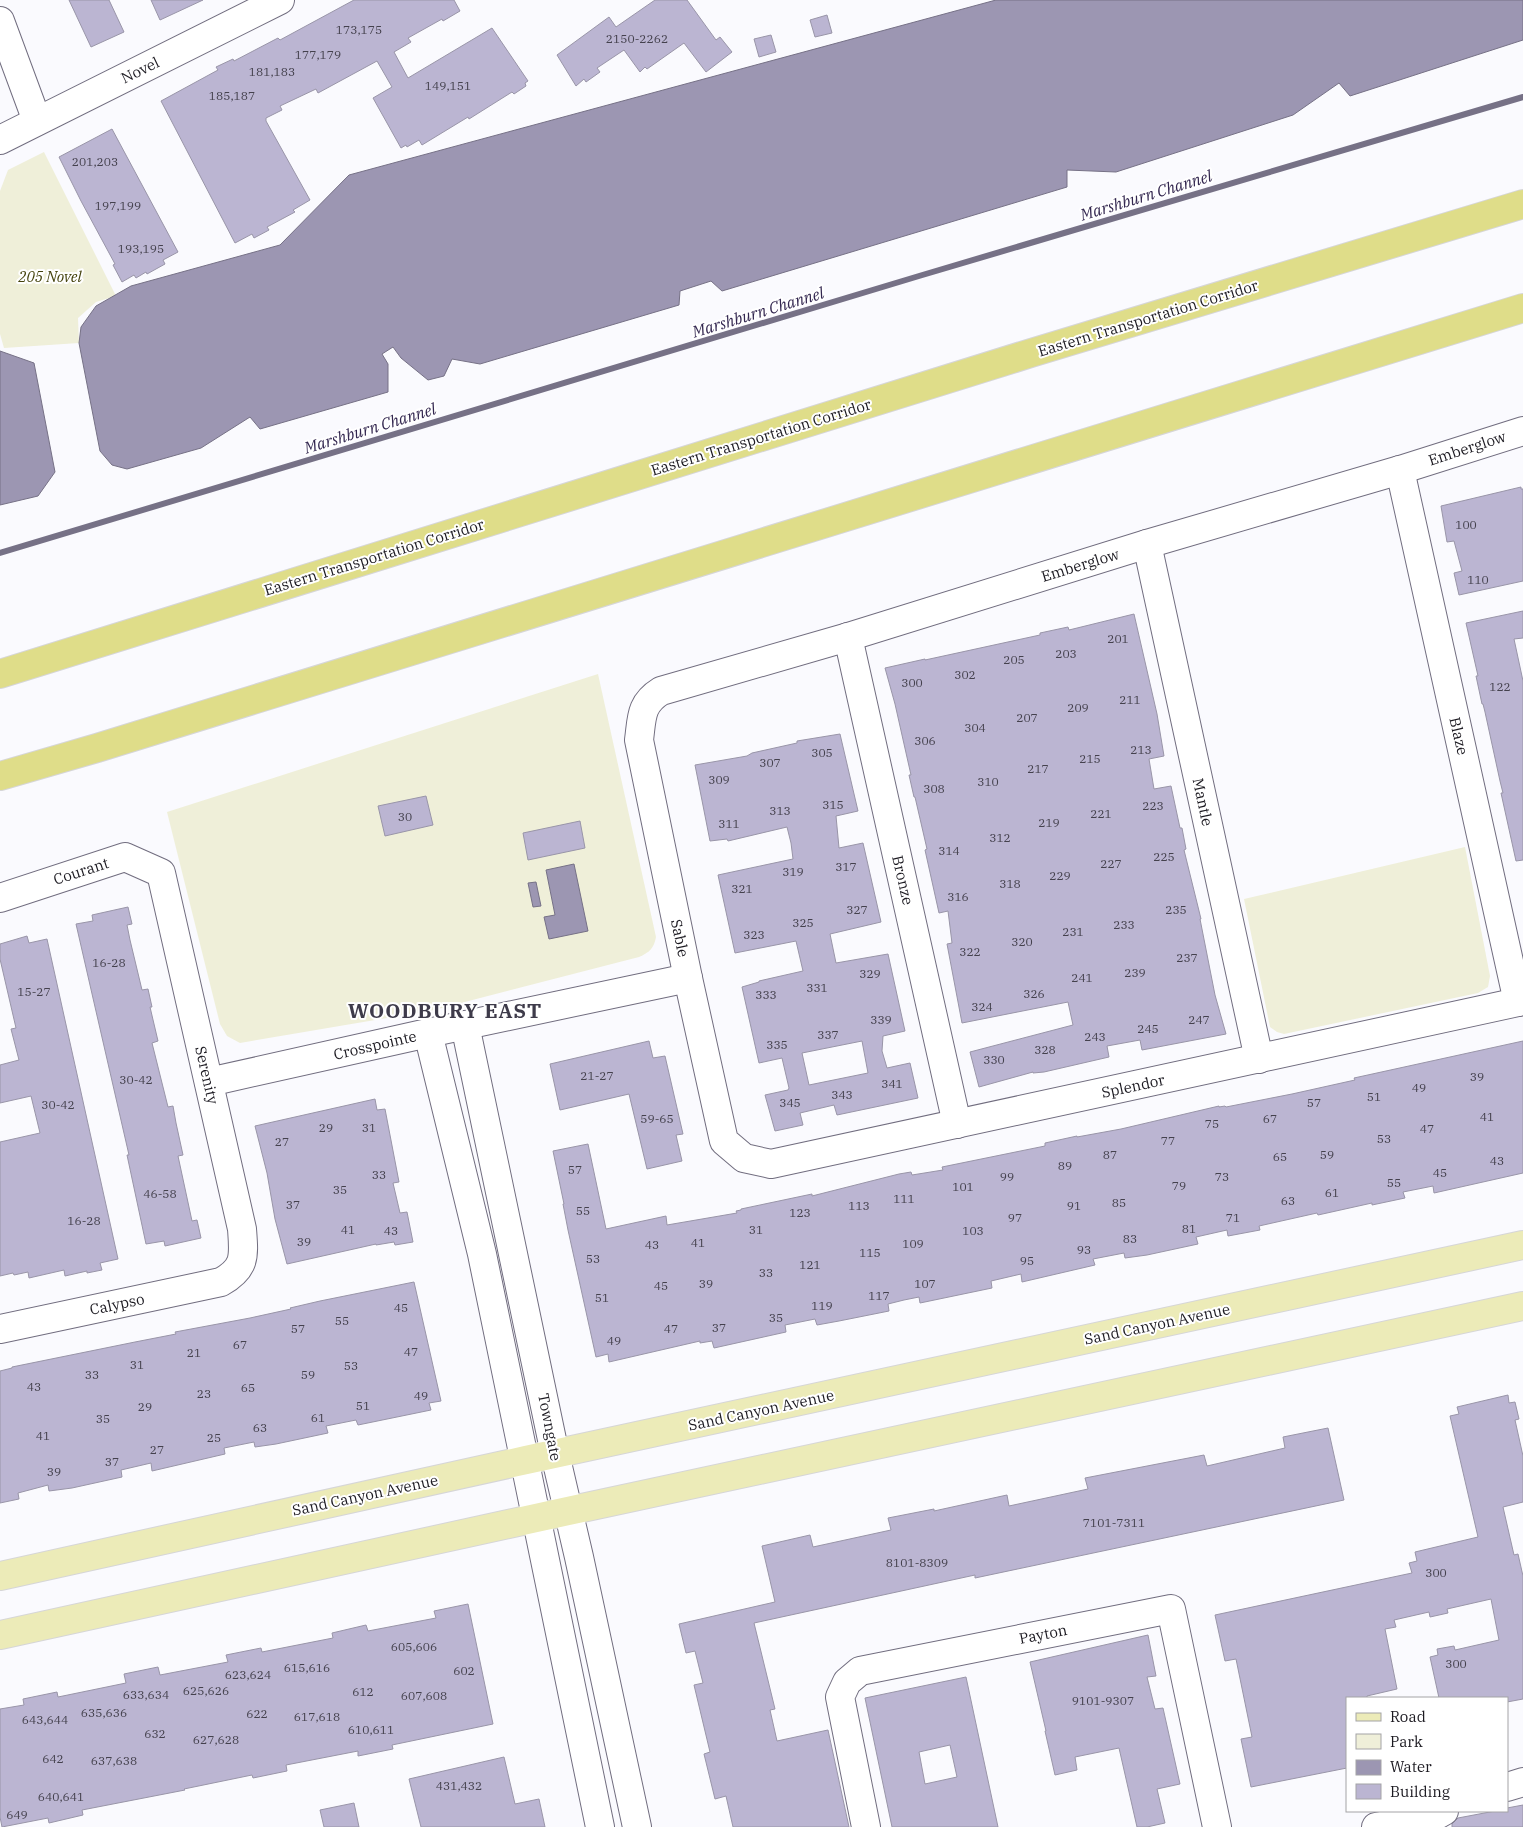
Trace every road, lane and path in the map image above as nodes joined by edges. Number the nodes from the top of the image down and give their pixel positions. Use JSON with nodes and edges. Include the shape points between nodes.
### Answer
{"nodes":[{"id":1,"x":280,"y":0,"type":"edge"},
{"id":2,"x":0,"y":21,"type":"edge"},
{"id":3,"x":37,"y":121,"type":"junction"},
{"id":4,"x":0,"y":140,"type":"edge"},
{"id":5,"x":1523,"y":204,"type":"edge"},
{"id":6,"x":1523,"y":308,"type":"edge"},
{"id":7,"x":1523,"y":430,"type":"edge"},
{"id":8,"x":1400,"y":470,"type":"junction"},
{"id":9,"x":1147,"y":544,"type":"junction"},
{"id":10,"x":848,"y":637,"type":"junction"},
{"id":11,"x":0,"y":674,"type":"edge"},
{"id":12,"x":643,"y":709,"type":"joint"},
{"id":13,"x":98,"y":748,"type":"junction"},
{"id":14,"x":0,"y":776,"type":"edge"},
{"id":15,"x":0,"y":787,"type":"edge"},
{"id":16,"x":161,"y":873,"type":"joint"},
{"id":17,"x":0,"y":898,"type":"edge"},
{"id":18,"x":688,"y":978,"type":"junction"},
{"id":19,"x":1521,"y":1002,"type":"edge"},
{"id":20,"x":465,"y":1025,"type":"junction"},
{"id":21,"x":428,"y":1033,"type":"junction"},
{"id":22,"x":1259,"y":1059,"type":"junction"},
{"id":23,"x":209,"y":1082,"type":"junction"},
{"id":24,"x":957,"y":1124,"type":"junction"},
{"id":25,"x":744,"y":1158,"type":"joint"},
{"id":26,"x":1523,"y":1245,"type":"edge"},
{"id":27,"x":232,"y":1275,"type":"joint"},
{"id":28,"x":1523,"y":1306,"type":"edge"},
{"id":29,"x":0,"y":1329,"type":"edge"},
{"id":30,"x":555,"y":1454,"type":"junction"},
{"id":31,"x":526,"y":1460,"type":"junction"},
{"id":32,"x":568,"y":1511,"type":"junction"},
{"id":33,"x":537,"y":1518,"type":"junction"},
{"id":34,"x":0,"y":1576,"type":"edge"},
{"id":35,"x":0,"y":1636,"type":"edge"},
{"id":36,"x":1523,"y":1782,"type":"edge"},
{"id":37,"x":1508,"y":1786,"type":"edge"},
{"id":38,"x":1442,"y":1812,"type":"edge"},
{"id":39,"x":600,"y":1827,"type":"edge"},
{"id":40,"x":637,"y":1827,"type":"edge"},
{"id":41,"x":866,"y":1827,"type":"edge"},
{"id":42,"x":1217,"y":1827,"type":"edge"},
{"id":43,"x":1376,"y":1827,"type":"edge"}],
"edges":[{"from":1,"to":3,"type":"street","name":"Novel"},
{"from":2,"to":3,"type":"street"},
{"from":3,"to":4,"type":"street","name":"Novel"},
{"from":5,"to":11,"type":"highway","name":"Eastern Transportation Corridor","via":[[1012,359]]},
{"from":6,"to":13,"type":"highway"},
{"from":7,"to":8,"type":"street","name":"Emberglow"},
{"from":8,"to":9,"type":"street","name":"Emberglow"},
{"from":8,"to":19,"type":"street","name":"Blaze"},
{"from":9,"to":10,"type":"street","name":"Emberglow"},
{"from":9,"to":22,"type":"street","name":"Mantle"},
{"from":10,"to":12,"type":"street","name":"Emberglow","via":[[661,691],[651,697]]},
{"from":10,"to":24,"type":"street","name":"Bronze"},
{"from":12,"to":18,"type":"street","name":"Sable","via":[[639,740]]},
{"from":13,"to":14,"type":"highway"},
{"from":13,"to":15,"type":"highway"},
{"from":16,"to":17,"type":"street","name":"Courant","via":[[125,857]]},
{"from":16,"to":23,"type":"street","name":"Serenity"},
{"from":18,"to":20,"type":"street","name":"Crosspointe"},
{"from":18,"to":25,"type":"street","name":"Sable","via":[[724,1141]]},
{"from":19,"to":22,"type":"street","name":"Splendor"},
{"from":20,"to":21,"type":"street","name":"Crosspointe"},
{"from":20,"to":30,"type":"street","name":"Towngate"},
{"from":21,"to":23,"type":"street","name":"Crosspointe"},
{"from":21,"to":31,"type":"street","name":"Towngate","via":[[482,1254]]},
{"from":22,"to":24,"type":"street","name":"Splendor"},
{"from":23,"to":27,"type":"street","name":"Serenity","via":[[242,1230],[244,1255],[241,1265]]},
{"from":24,"to":25,"type":"street","name":"Splendor","via":[[771,1164]]},
{"from":26,"to":30,"type":"main road","name":"Sand Canyon Avenue"},
{"from":27,"to":29,"type":"street","name":"Calypso","via":[[221,1282]]},
{"from":28,"to":32,"type":"main road"},
{"from":30,"to":31,"type":"main road","name":"Sand Canyon Avenue"},
{"from":30,"to":32,"type":"street","name":"Towngate"},
{"from":31,"to":33,"type":"street","name":"Towngate"},
{"from":31,"to":34,"type":"main road","name":"Sand Canyon Avenue"},
{"from":32,"to":33,"type":"main road"},
{"from":32,"to":40,"type":"street","name":"Towngate"},
{"from":33,"to":35,"type":"main road"},
{"from":33,"to":39,"type":"street","name":"Towngate"},
{"from":36,"to":37,"type":"street"},
{"from":38,"to":43,"type":"street"},
{"from":41,"to":42,"type":"street","name":"Payton","via":[[840,1697],[847,1682],[860,1671],[1171,1609]]}]}
